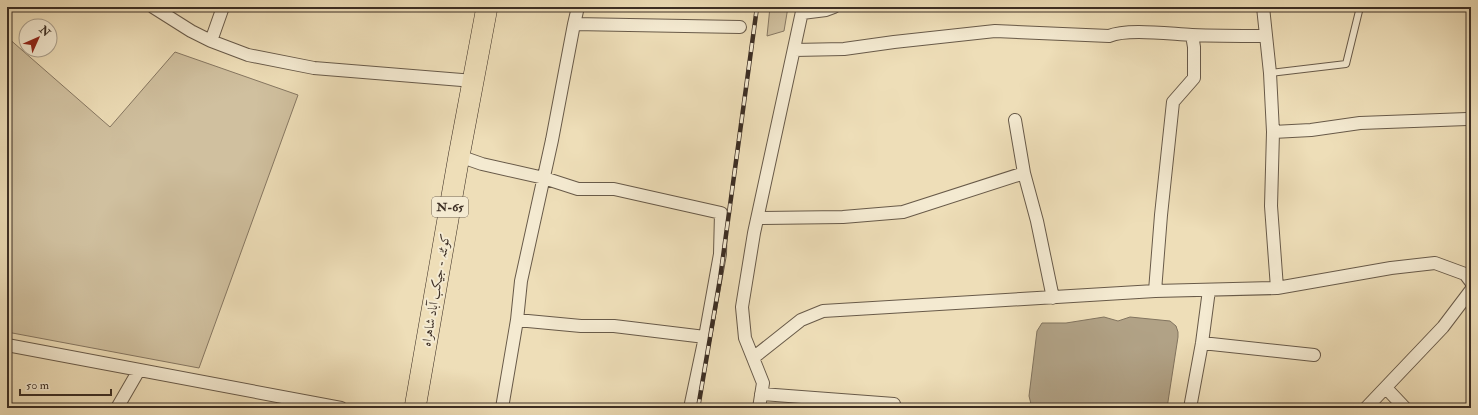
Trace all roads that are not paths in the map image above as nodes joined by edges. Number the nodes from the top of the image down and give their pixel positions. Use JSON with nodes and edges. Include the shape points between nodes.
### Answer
{"nodes":[{"id":1,"x":153,"y":7,"type":"edge"},
{"id":2,"x":224,"y":7,"type":"edge"},
{"id":3,"x":487,"y":7,"type":"edge"},
{"id":4,"x":578,"y":7,"type":"edge"},
{"id":5,"x":834,"y":7,"type":"edge"},
{"id":6,"x":1263,"y":7,"type":"edge"},
{"id":7,"x":1360,"y":7,"type":"edge"},
{"id":8,"x":802,"y":10,"type":"edge"},
{"id":9,"x":574,"y":24,"type":"junction"},
{"id":10,"x":740,"y":27,"type":"dead end"},
{"id":11,"x":1192,"y":35,"type":"junction"},
{"id":12,"x":1266,"y":36,"type":"junction"},
{"id":13,"x":211,"y":41,"type":"junction"},
{"id":14,"x":794,"y":50,"type":"junction"},
{"id":15,"x":1270,"y":72,"type":"junction"},
{"id":16,"x":474,"y":81,"type":"junction"},
{"id":17,"x":1015,"y":120,"type":"dead end"},
{"id":18,"x":1468,"y":120,"type":"dead end"},
{"id":19,"x":1273,"y":132,"type":"junction"},
{"id":20,"x":459,"y":156,"type":"junction"},
{"id":21,"x":1024,"y":173,"type":"junction"},
{"id":22,"x":544,"y":178,"type":"junction"},
{"id":23,"x":758,"y":218,"type":"junction"},
{"id":24,"x":1471,"y":282,"type":"edge"},
{"id":25,"x":1277,"y":288,"type":"junction"},
{"id":26,"x":1209,"y":290,"type":"junction"},
{"id":27,"x":1471,"y":290,"type":"edge"},
{"id":28,"x":1155,"y":291,"type":"junction"},
{"id":29,"x":1052,"y":298,"type":"junction"},
{"id":30,"x":517,"y":320,"type":"junction"},
{"id":31,"x":705,"y":337,"type":"junction"},
{"id":32,"x":1202,"y":343,"type":"junction"},
{"id":33,"x":7,"y":345,"type":"edge"},
{"id":34,"x":1314,"y":355,"type":"dead end"},
{"id":35,"x":753,"y":358,"type":"junction"},
{"id":36,"x":139,"y":370,"type":"junction"},
{"id":37,"x":1386,"y":388,"type":"junction"},
{"id":38,"x":761,"y":394,"type":"junction"},
{"id":39,"x":894,"y":404,"type":"dead end"},
{"id":40,"x":117,"y":408,"type":"edge"},
{"id":41,"x":341,"y":408,"type":"edge"},
{"id":42,"x":414,"y":408,"type":"edge"},
{"id":43,"x":502,"y":408,"type":"edge"},
{"id":44,"x":690,"y":408,"type":"edge"},
{"id":45,"x":759,"y":408,"type":"edge"},
{"id":46,"x":1190,"y":408,"type":"edge"},
{"id":47,"x":1366,"y":408,"type":"edge"},
{"id":48,"x":1405,"y":408,"type":"edge"}],
"edges":[{"from":1,"to":13,"type":"street"},
{"from":2,"to":13,"type":"street"},
{"from":3,"to":16,"type":"highway","name":"کوئٹہ - جیکب آباد شاہراہ","number":"N-65"},
{"from":4,"to":9,"type":"street"},
{"from":5,"to":8,"type":"street","via":[[826,10]]},
{"from":6,"to":12,"type":"street"},
{"from":7,"to":15,"type":"lane","via":[[1346,64]]},
{"from":8,"to":14,"type":"street"},
{"from":9,"to":10,"type":"street"},
{"from":9,"to":22,"type":"street"},
{"from":11,"to":12,"type":"street"},
{"from":11,"to":14,"type":"street","via":[[1150,32],[1115,33],[1109,36],[995,31],[844,49]]},
{"from":11,"to":28,"type":"street","via":[[1194,78],[1173,102]]},
{"from":12,"to":15,"type":"street"},
{"from":13,"to":16,"type":"street","via":[[248,55],[314,68]]},
{"from":14,"to":23,"type":"street"},
{"from":15,"to":19,"type":"street"},
{"from":16,"to":20,"type":"highway","name":"کوئٹہ - جیکب آباد شاہراہ","number":"N-65"},
{"from":17,"to":21,"type":"street"},
{"from":18,"to":19,"type":"street","via":[[1360,123]]},
{"from":19,"to":25,"type":"street","via":[[1271,206]]},
{"from":20,"to":22,"type":"street"},
{"from":20,"to":42,"type":"highway","name":"کوئٹہ - جیکب آباد شاہراہ","number":"N-65"},
{"from":21,"to":23,"type":"street","via":[[903,212],[843,217]]},
{"from":21,"to":29,"type":"street","via":[[1037,221]]},
{"from":22,"to":30,"type":"street","via":[[521,281]]},
{"from":22,"to":31,"type":"street","via":[[578,189],[614,189],[721,213],[720,254]]},
{"from":23,"to":35,"type":"street","via":[[742,307],[745,338]]},
{"from":24,"to":25,"type":"street","via":[[1465,274],[1435,263]]},
{"from":25,"to":26,"type":"street"},
{"from":26,"to":28,"type":"street"},
{"from":26,"to":32,"type":"street"},
{"from":27,"to":37,"type":"street","via":[[1444,327]]},
{"from":28,"to":29,"type":"street"},
{"from":29,"to":35,"type":"street","via":[[823,311],[801,320]]},
{"from":30,"to":31,"type":"street","via":[[581,326],[614,326]]},
{"from":30,"to":43,"type":"street"},
{"from":31,"to":44,"type":"street"},
{"from":32,"to":34,"type":"street"},
{"from":32,"to":46,"type":"street"},
{"from":33,"to":36,"type":"street"},
{"from":35,"to":38,"type":"street","via":[[763,383]]},
{"from":36,"to":40,"type":"street"},
{"from":36,"to":41,"type":"street"},
{"from":37,"to":47,"type":"street"},
{"from":37,"to":48,"type":"street"},
{"from":38,"to":39,"type":"street"},
{"from":38,"to":45,"type":"street"}]}
